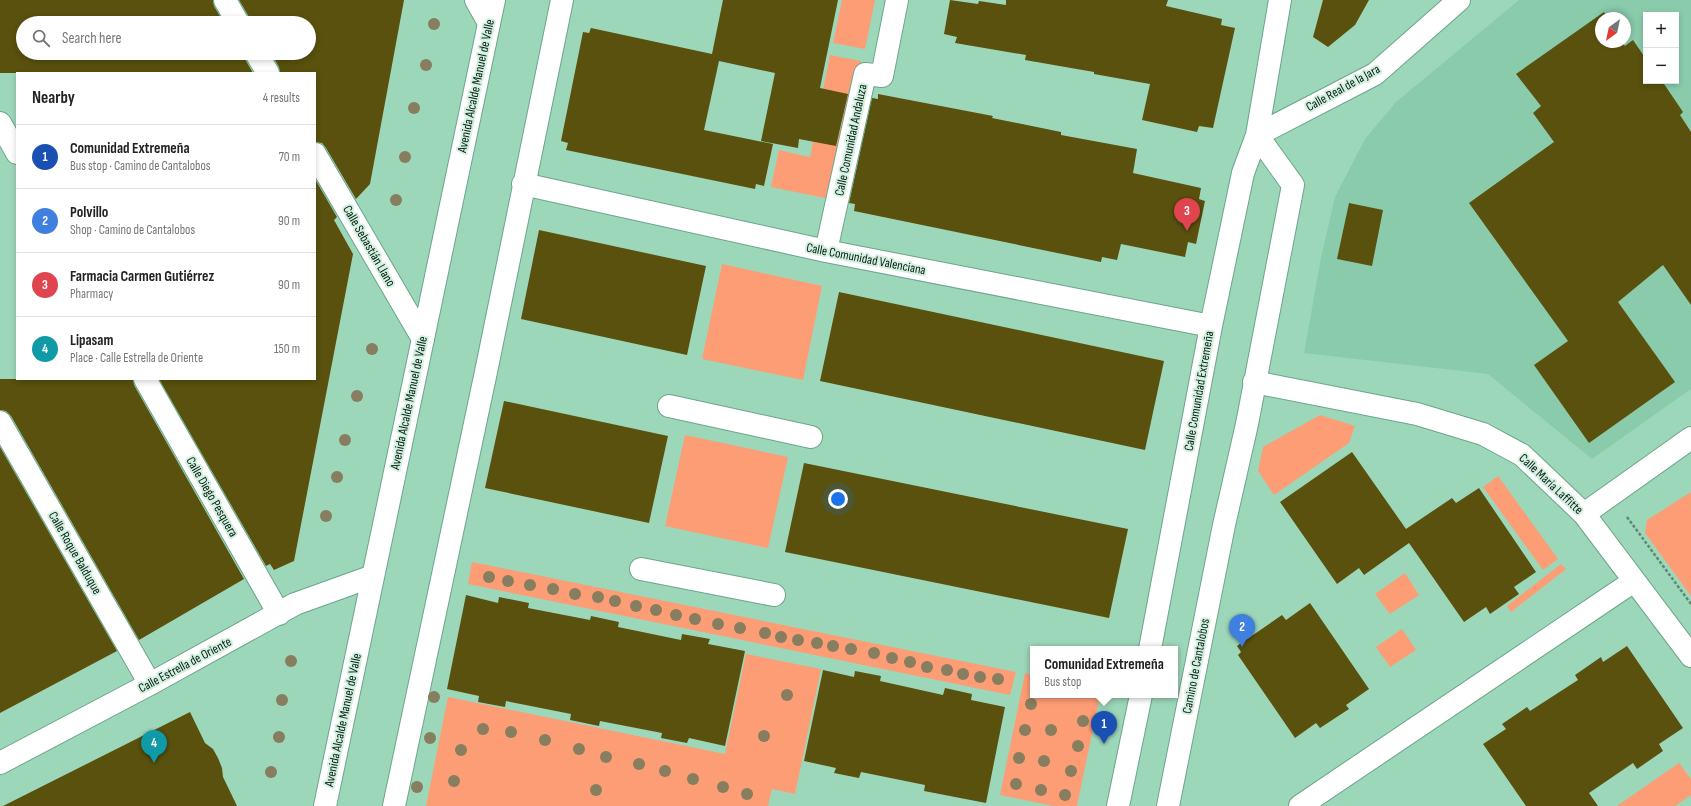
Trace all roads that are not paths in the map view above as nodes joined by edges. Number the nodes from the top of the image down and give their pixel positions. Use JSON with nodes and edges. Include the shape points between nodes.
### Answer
{"nodes":[{"id":1,"x":225,"y":0,"type":"edge"},
{"id":2,"x":476,"y":0,"type":"edge"},
{"id":3,"x":494,"y":0,"type":"edge"},
{"id":4,"x":562,"y":0,"type":"edge"},
{"id":5,"x":897,"y":0,"type":"edge"},
{"id":6,"x":1280,"y":0,"type":"edge"},
{"id":7,"x":1459,"y":0,"type":"edge"},
{"id":8,"x":234,"y":16,"type":"edge"},
{"id":9,"x":489,"y":22,"type":"junction"},
{"id":10,"x":260,"y":60,"type":"edge"},
{"id":11,"x":267,"y":72,"type":"edge"},
{"id":12,"x":0,"y":123,"type":"edge"},
{"id":13,"x":1257,"y":134,"type":"junction"},
{"id":14,"x":16,"y":151,"type":"edge"},
{"id":15,"x":316,"y":156,"type":"edge"},
{"id":16,"x":523,"y":184,"type":"junction"},
{"id":17,"x":826,"y":251,"type":"junction"},
{"id":18,"x":1211,"y":326,"type":"junction"},
{"id":19,"x":422,"y":339,"type":"junction"},
{"id":20,"x":146,"y":380,"type":"edge"},
{"id":21,"x":1254,"y":382,"type":"junction"},
{"id":22,"x":669,"y":406,"type":"dead end"},
{"id":23,"x":0,"y":422,"type":"edge"},
{"id":24,"x":811,"y":437,"type":"dead end"},
{"id":25,"x":1691,"y":438,"type":"edge"},
{"id":26,"x":1584,"y":514,"type":"junction"},
{"id":27,"x":641,"y":569,"type":"dead end"},
{"id":28,"x":373,"y":576,"type":"junction"},
{"id":29,"x":1634,"y":581,"type":"junction"},
{"id":30,"x":774,"y":595,"type":"dead end"},
{"id":31,"x":279,"y":614,"type":"junction"},
{"id":32,"x":1151,"y":646,"type":"edge"},
{"id":33,"x":1691,"y":656,"type":"edge"},
{"id":34,"x":150,"y":684,"type":"junction"},
{"id":35,"x":1140,"y":698,"type":"edge"},
{"id":36,"x":0,"y":763,"type":"edge"},
{"id":37,"x":325,"y":806,"type":"edge"},
{"id":38,"x":394,"y":806,"type":"edge"},
{"id":39,"x":1118,"y":806,"type":"edge"},
{"id":40,"x":1168,"y":806,"type":"edge"},
{"id":41,"x":1300,"y":806,"type":"edge"}],
"edges":[{"from":1,"to":8,"type":"street"},
{"from":2,"to":9,"type":"street"},
{"from":3,"to":9,"type":"street","name":"Avenida Alcalde Manuel de Valle"},
{"from":4,"to":16,"type":"street"},
{"from":5,"to":17,"type":"street","name":"Calle Comunidad Andaluza","via":[[882,76],[865,74]]},
{"from":6,"to":13,"type":"street","name":"Calle Comunidad Extremeña"},
{"from":7,"to":13,"type":"street","name":"Calle Real de la Jara","via":[[1374,74]]},
{"from":9,"to":19,"type":"street","name":"Avenida Alcalde Manuel de Valle"},
{"from":10,"to":11,"type":"street"},
{"from":12,"to":14,"type":"street"},
{"from":13,"to":18,"type":"street","name":"Calle Comunidad Extremeña","via":[[1243,173]]},
{"from":13,"to":21,"type":"street","via":[[1293,185]]},
{"from":15,"to":19,"type":"street","name":"Calle Sebastián Llano"},
{"from":16,"to":17,"type":"street","name":"Calle Comunidad Valenciana"},
{"from":16,"to":38,"type":"street"},
{"from":17,"to":18,"type":"street","name":"Calle Comunidad Valenciana"},
{"from":18,"to":32,"type":"street","name":"Calle Comunidad Extremeña"},
{"from":19,"to":28,"type":"street","name":"Avenida Alcalde Manuel de Valle"},
{"from":20,"to":31,"type":"street","name":"Calle Diego Pesquera"},
{"from":21,"to":26,"type":"street","name":"Calle María Laffitte","via":[[1417,414],[1483,434],[1522,455]]},
{"from":21,"to":40,"type":"street","name":"Camino de Cantalobos"},
{"from":22,"to":24,"type":"street"},
{"from":23,"to":34,"type":"street","name":"Calle Roque Balduque"},
{"from":25,"to":26,"type":"street"},
{"from":26,"to":29,"type":"street","name":"Calle María Laffitte"},
{"from":27,"to":30,"type":"street"},
{"from":28,"to":31,"type":"street","name":"Calle Estrella de Oriente","via":[[296,604]]},
{"from":28,"to":37,"type":"street","name":"Avenida Alcalde Manuel de Valle"},
{"from":29,"to":33,"type":"street","name":"Calle María Laffitte"},
{"from":29,"to":41,"type":"street"},
{"from":31,"to":34,"type":"street","name":"Calle Estrella de Oriente"},
{"from":34,"to":36,"type":"street","name":"Calle Estrella de Oriente"},
{"from":35,"to":39,"type":"street"}]}
